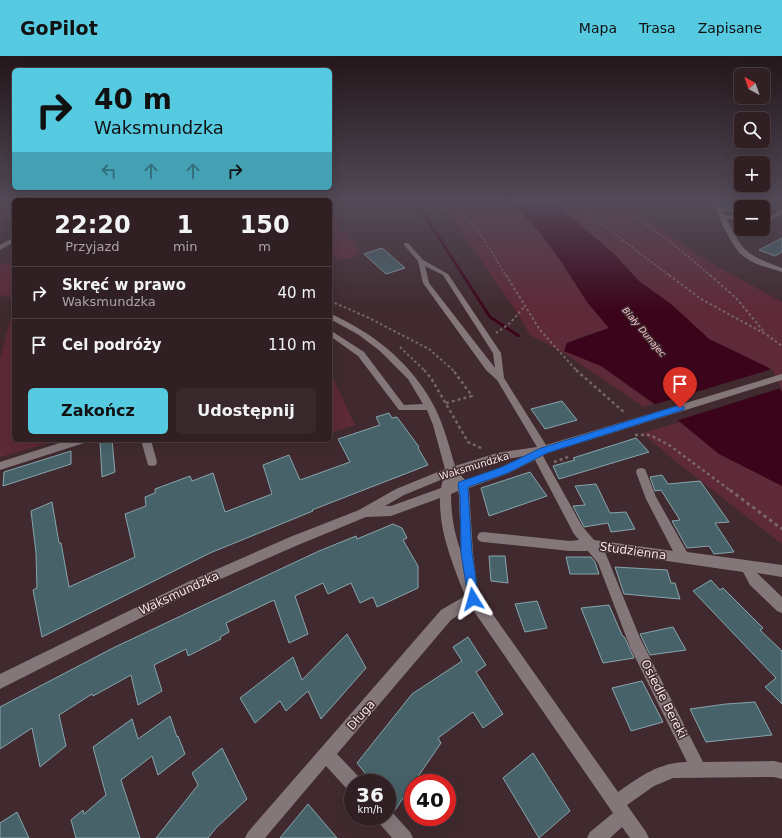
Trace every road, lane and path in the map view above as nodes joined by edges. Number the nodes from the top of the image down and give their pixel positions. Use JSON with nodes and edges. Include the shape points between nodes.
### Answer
{"nodes":[{"id":1,"x":482,"y":237,"type":"edge"},
{"id":2,"x":619,"y":237,"type":"edge"},
{"id":3,"x":664,"y":237,"type":"edge"},
{"id":4,"x":735,"y":237,"type":"edge"},
{"id":5,"x":12,"y":240,"type":"edge"},
{"id":6,"x":406,"y":244,"type":"dead end"},
{"id":7,"x":0,"y":248,"type":"edge"},
{"id":8,"x":421,"y":261,"type":"junction"},
{"id":9,"x":782,"y":270,"type":"edge"},
{"id":10,"x":332,"y":302,"type":"edge"},
{"id":11,"x":525,"y":306,"type":"junction"},
{"id":12,"x":332,"y":317,"type":"edge"},
{"id":13,"x":499,"y":331,"type":"dead end"},
{"id":14,"x":332,"y":333,"type":"edge"},
{"id":15,"x":767,"y":335,"type":"junction"},
{"id":16,"x":782,"y":346,"type":"edge"},
{"id":17,"x":782,"y":377,"type":"edge"},
{"id":18,"x":500,"y":378,"type":"junction"},
{"id":19,"x":430,"y":407,"type":"junction"},
{"id":20,"x":626,"y":414,"type":"dead end"},
{"id":21,"x":634,"y":435,"type":"dead end"},
{"id":22,"x":75,"y":442,"type":"edge"},
{"id":23,"x":147,"y":442,"type":"edge"},
{"id":24,"x":541,"y":452,"type":"junction"},
{"id":25,"x":573,"y":455,"type":"dead end"},
{"id":26,"x":152,"y":462,"type":"dead end"},
{"id":27,"x":543,"y":465,"type":"junction"},
{"id":28,"x":0,"y":466,"type":"edge"},
{"id":29,"x":451,"y":471,"type":"junction"},
{"id":30,"x":641,"y":472,"type":"dead end"},
{"id":31,"x":462,"y":485,"type":"junction"},
{"id":32,"x":446,"y":491,"type":"junction"},
{"id":33,"x":363,"y":513,"type":"junction"},
{"id":34,"x":782,"y":529,"type":"edge"},
{"id":35,"x":483,"y":537,"type":"dead end"},
{"id":36,"x":591,"y":545,"type":"junction"},
{"id":37,"x":684,"y":558,"type":"junction"},
{"id":38,"x":747,"y":567,"type":"junction"},
{"id":39,"x":782,"y":571,"type":"edge"},
{"id":40,"x":473,"y":599,"type":"junction"},
{"id":41,"x":782,"y":606,"type":"edge"},
{"id":42,"x":0,"y":682,"type":"edge"},
{"id":43,"x":327,"y":754,"type":"junction"},
{"id":44,"x":699,"y":770,"type":"junction"},
{"id":45,"x":782,"y":771,"type":"edge"},
{"id":46,"x":345,"y":774,"type":"edge"},
{"id":47,"x":620,"y":809,"type":"junction"},
{"id":48,"x":393,"y":826,"type":"edge"},
{"id":49,"x":254,"y":838,"type":"edge"},
{"id":50,"x":404,"y":838,"type":"edge"},
{"id":51,"x":596,"y":838,"type":"edge"},
{"id":52,"x":640,"y":838,"type":"edge"}],
"edges":[{"from":1,"to":11,"type":"path"},
{"from":2,"to":15,"type":"path","via":[[701,299]]},
{"from":3,"to":15,"type":"path","via":[[714,278]]},
{"from":4,"to":9,"type":"street","via":[[743,252]]},
{"from":5,"to":7,"type":"street"},
{"from":6,"to":8,"type":"street"},
{"from":8,"to":18,"type":"street","via":[[426,283],[489,368]]},
{"from":8,"to":18,"type":"street","via":[[445,274],[497,353]]},
{"from":10,"to":19,"type":"path","via":[[429,349],[455,372],[472,396]]},
{"from":11,"to":13,"type":"path"},
{"from":11,"to":20,"type":"path","via":[[540,330],[570,365]]},
{"from":12,"to":19,"type":"street","via":[[362,333],[383,349],[412,377]]},
{"from":14,"to":19,"type":"street","via":[[361,354],[402,408]]},
{"from":15,"to":16,"type":"path"},
{"from":17,"to":24,"type":"street","name":"Waksmundzka"},
{"from":18,"to":24,"type":"street","name":"Osiedle Bereki"},
{"from":19,"to":29,"type":"street","via":[[445,446]]},
{"from":21,"to":34,"type":"path","via":[[650,435],[669,445]]},
{"from":22,"to":28,"type":"street"},
{"from":23,"to":26,"type":"street"},
{"from":24,"to":27,"type":"street","name":"Osiedle Bereki"},
{"from":24,"to":29,"type":"street","name":"Waksmundzka","via":[[510,454]]},
{"from":24,"to":31,"type":"street","name":"Waksmundzka","via":[[505,470]]},
{"from":25,"to":27,"type":"path"},
{"from":27,"to":36,"type":"street","name":"Osiedle Bereki","via":[[578,530]]},
{"from":29,"to":31,"type":"street"},
{"from":29,"to":32,"type":"street"},
{"from":29,"to":33,"type":"street","name":"Waksmundzka","via":[[400,492]]},
{"from":30,"to":37,"type":"street","via":[[652,499]]},
{"from":31,"to":32,"type":"street","name":"Waksmundzka"},
{"from":31,"to":40,"type":"street"},
{"from":32,"to":33,"type":"street","name":"Waksmundzka","via":[[391,511]]},
{"from":32,"to":40,"type":"street","via":[[446,522],[454,554]]},
{"from":33,"to":42,"type":"street","name":"Waksmundzka","via":[[194,585]]},
{"from":35,"to":36,"type":"street","name":"Studzienna","via":[[570,546]]},
{"from":36,"to":37,"type":"street","name":"Studzienna"},
{"from":36,"to":44,"type":"street","name":"Osiedle Bereki","via":[[603,559],[635,642]]},
{"from":37,"to":38,"type":"street","name":"Studzienna"},
{"from":38,"to":39,"type":"street","name":"Studzienna"},
{"from":38,"to":41,"type":"street","via":[[754,581]]},
{"from":40,"to":43,"type":"street","name":"Długa","via":[[446,615]]},
{"from":40,"to":47,"type":"street"},
{"from":43,"to":46,"type":"street"},
{"from":43,"to":49,"type":"street","name":"Długa"},
{"from":44,"to":45,"type":"street"},
{"from":44,"to":47,"type":"street","via":[[673,770],[648,780]]},
{"from":47,"to":51,"type":"street"},
{"from":47,"to":52,"type":"street"},
{"from":48,"to":50,"type":"street"}]}
